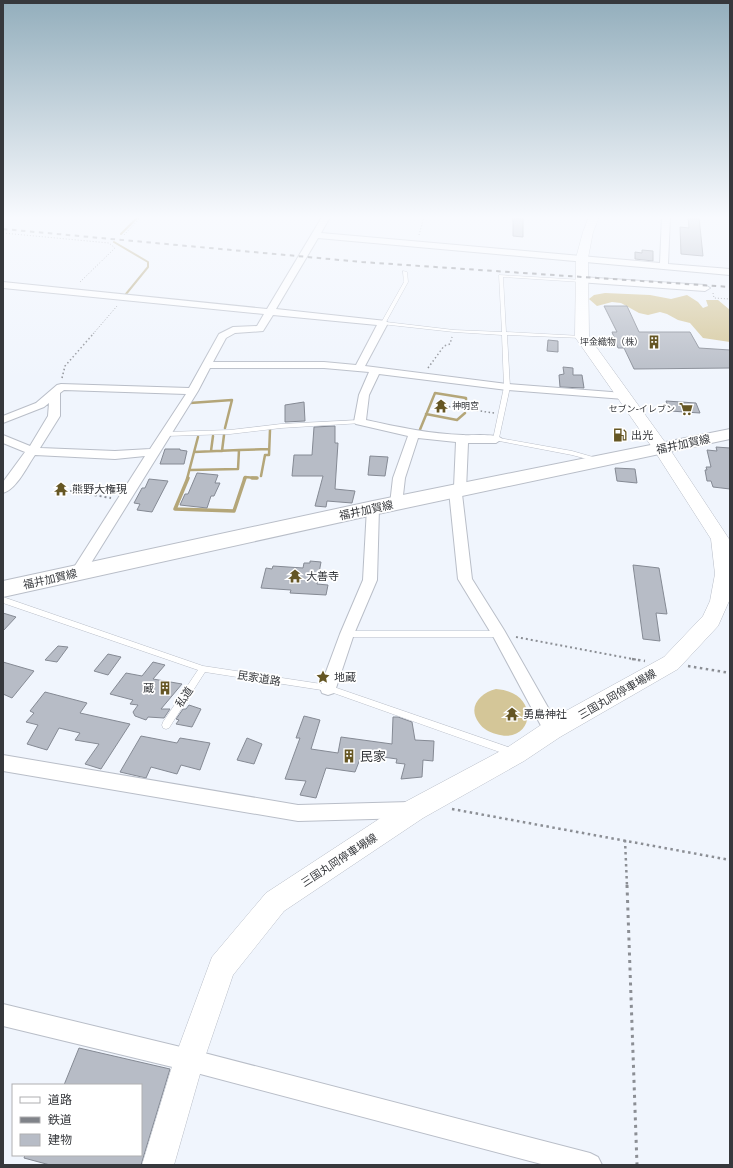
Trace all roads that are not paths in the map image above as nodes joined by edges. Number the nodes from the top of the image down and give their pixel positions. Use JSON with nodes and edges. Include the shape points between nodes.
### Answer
{"nodes":[{"id":1,"x":294,"y":272,"type":"edge"},
{"id":2,"x":405,"y":272,"type":"dead end"},
{"id":3,"x":581,"y":272,"type":"edge"},
{"id":4,"x":581,"y":280,"type":"junction"},
{"id":5,"x":3,"y":285,"type":"edge"},
{"id":6,"x":705,"y":288,"type":"road end"},
{"id":7,"x":270,"y":312,"type":"junction"},
{"id":8,"x":383,"y":323,"type":"junction"},
{"id":9,"x":503,"y":333,"type":"junction"},
{"id":10,"x":582,"y":337,"type":"junction"},
{"id":11,"x":207,"y":365,"type":"junction"},
{"id":12,"x":359,"y":368,"type":"junction"},
{"id":13,"x":375,"y":370,"type":"junction"},
{"id":14,"x":507,"y":387,"type":"junction"},
{"id":15,"x":58,"y":389,"type":"junction"},
{"id":16,"x":193,"y":391,"type":"junction"},
{"id":17,"x":624,"y":396,"type":"junction"},
{"id":18,"x":3,"y":420,"type":"edge"},
{"id":19,"x":360,"y":422,"type":"junction"},
{"id":20,"x":166,"y":434,"type":"junction"},
{"id":21,"x":414,"y":434,"type":"junction"},
{"id":22,"x":730,"y":434,"type":"edge"},
{"id":23,"x":3,"y":439,"type":"edge"},
{"id":24,"x":462,"y":439,"type":"junction"},
{"id":25,"x":496,"y":439,"type":"junction"},
{"id":26,"x":661,"y":448,"type":"junction"},
{"id":27,"x":32,"y":451,"type":"junction"},
{"id":28,"x":155,"y":452,"type":"junction"},
{"id":29,"x":602,"y":461,"type":"junction"},
{"id":30,"x":3,"y":489,"type":"edge"},
{"id":31,"x":457,"y":491,"type":"junction"},
{"id":32,"x":396,"y":504,"type":"junction"},
{"id":33,"x":373,"y":508,"type":"junction"},
{"id":34,"x":725,"y":539,"type":"edge"},
{"id":35,"x":78,"y":572,"type":"junction"},
{"id":36,"x":3,"y":589,"type":"edge"},
{"id":37,"x":3,"y":600,"type":"edge"},
{"id":38,"x":347,"y":634,"type":"junction"},
{"id":39,"x":499,"y":634,"type":"junction"},
{"id":40,"x":203,"y":669,"type":"junction"},
{"id":41,"x":328,"y":688,"type":"junction"},
{"id":42,"x":166,"y":725,"type":"dead end"},
{"id":43,"x":552,"y":730,"type":"junction"},
{"id":44,"x":516,"y":754,"type":"junction"},
{"id":45,"x":4,"y":765,"type":"edge"},
{"id":46,"x":420,"y":807,"type":"junction"},
{"id":47,"x":3,"y":1015,"type":"edge"},
{"id":48,"x":189,"y":1060,"type":"junction"},
{"id":49,"x":158,"y":1165,"type":"edge"},
{"id":50,"x":590,"y":1165,"type":"edge"}],
"edges":[{"from":1,"to":7,"type":"street"},
{"from":2,"to":8,"type":"lane","via":[[406,282]]},
{"from":3,"to":4,"type":"main road"},
{"from":4,"to":6,"type":"street"},
{"from":4,"to":9,"type":"lane","via":[[501,276]]},
{"from":4,"to":10,"type":"main road"},
{"from":5,"to":7,"type":"street"},
{"from":7,"to":8,"type":"street"},
{"from":7,"to":11,"type":"street","via":[[260,329],[233,330],[222,336]]},
{"from":8,"to":9,"type":"lane"},
{"from":8,"to":12,"type":"street"},
{"from":9,"to":10,"type":"lane"},
{"from":9,"to":14,"type":"lane"},
{"from":10,"to":17,"type":"main road","name":"三国丸岡停車場線"},
{"from":11,"to":12,"type":"street","via":[[324,365]]},
{"from":11,"to":16,"type":"street"},
{"from":12,"to":13,"type":"street"},
{"from":13,"to":14,"type":"street"},
{"from":13,"to":19,"type":"street","via":[[364,395]]},
{"from":14,"to":17,"type":"street"},
{"from":14,"to":25,"type":"lane"},
{"from":15,"to":16,"type":"street"},
{"from":15,"to":18,"type":"street","via":[[40,405]]},
{"from":15,"to":27,"type":"street","via":[[54,416]]},
{"from":16,"to":20,"type":"street"},
{"from":17,"to":26,"type":"main road","name":"三国丸岡停車場線"},
{"from":19,"to":20,"type":"lane"},
{"from":19,"to":21,"type":"street"},
{"from":20,"to":28,"type":"street"},
{"from":21,"to":24,"type":"street"},
{"from":21,"to":32,"type":"street","via":[[399,478]]},
{"from":22,"to":26,"type":"main road","name":"福井加賀線"},
{"from":23,"to":27,"type":"street"},
{"from":24,"to":25,"type":"street"},
{"from":24,"to":31,"type":"street"},
{"from":25,"to":29,"type":"lane","via":[[572,452]]},
{"from":26,"to":29,"type":"main road","name":"福井加賀線"},
{"from":26,"to":34,"type":"main road","name":"三国丸岡停車場線"},
{"from":27,"to":28,"type":"street","via":[[115,455]]},
{"from":27,"to":30,"type":"street"},
{"from":28,"to":35,"type":"street"},
{"from":29,"to":31,"type":"main road","name":"福井加賀線"},
{"from":31,"to":32,"type":"main road","name":"福井加賀線"},
{"from":31,"to":39,"type":"street","via":[[465,579]]},
{"from":32,"to":33,"type":"main road","name":"福井加賀線"},
{"from":33,"to":35,"type":"main road","name":"福井加賀線"},
{"from":33,"to":38,"type":"street","via":[[370,580]]},
{"from":34,"to":43,"type":"main road","name":"三国丸岡停車場線","via":[[720,601],[711,621],[669,664]]},
{"from":35,"to":36,"type":"main road","name":"福井加賀線"},
{"from":37,"to":40,"type":"lane","name":"民家道路"},
{"from":38,"to":39,"type":"lane"},
{"from":38,"to":41,"type":"street"},
{"from":39,"to":43,"type":"street"},
{"from":40,"to":41,"type":"lane","name":"民家道路"},
{"from":40,"to":42,"type":"lane","name":"私道"},
{"from":41,"to":44,"type":"lane","name":"民家道路"},
{"from":43,"to":44,"type":"main road","name":"三国丸岡停車場線"},
{"from":44,"to":46,"type":"main road","name":"三国丸岡停車場線"},
{"from":45,"to":46,"type":"street","via":[[298,813]]},
{"from":46,"to":48,"type":"main road","name":"三国丸岡停車場線","via":[[275,902],[222,967]]},
{"from":47,"to":48,"type":"street"},
{"from":48,"to":49,"type":"main road","name":"三国丸岡停車場線"},
{"from":48,"to":50,"type":"street"}]}
